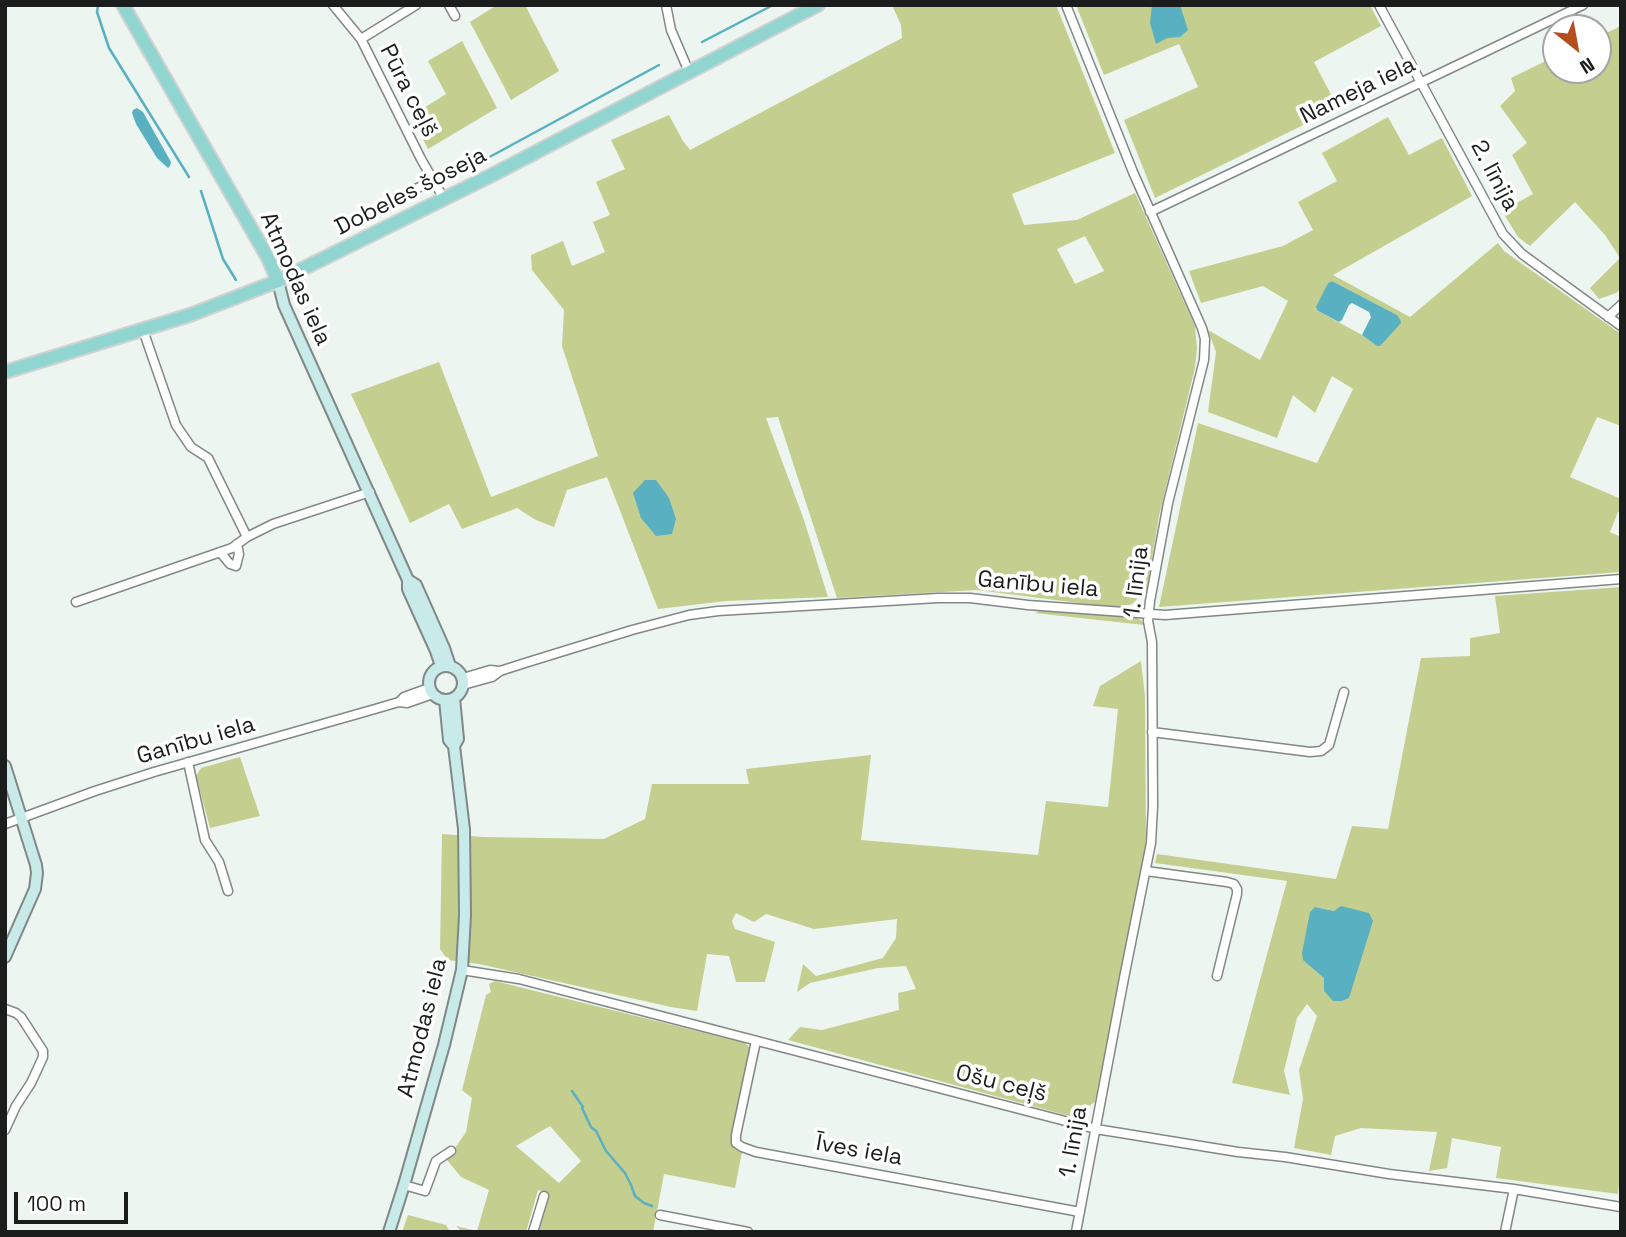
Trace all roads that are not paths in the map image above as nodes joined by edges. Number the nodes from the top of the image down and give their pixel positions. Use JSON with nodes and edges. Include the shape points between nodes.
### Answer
{"nodes":[{"id":1,"x":123,"y":5,"type":"edge"},
{"id":2,"x":332,"y":5,"type":"edge"},
{"id":3,"x":416,"y":5,"type":"edge"},
{"id":4,"x":449,"y":5,"type":"edge"},
{"id":5,"x":666,"y":5,"type":"edge"},
{"id":6,"x":818,"y":5,"type":"edge"},
{"id":7,"x":1066,"y":5,"type":"edge"},
{"id":8,"x":1379,"y":5,"type":"edge"},
{"id":9,"x":1583,"y":5,"type":"edge"},
{"id":10,"x":455,"y":16,"type":"dead end"},
{"id":11,"x":361,"y":39,"type":"junction"},
{"id":12,"x":689,"y":72,"type":"junction"},
{"id":13,"x":1421,"y":82,"type":"junction"},
{"id":14,"x":434,"y":180,"type":"junction"},
{"id":15,"x":444,"y":199,"type":"junction"},
{"id":16,"x":379,"y":207,"type":"dead end"},
{"id":17,"x":1150,"y":212,"type":"junction"},
{"id":18,"x":278,"y":281,"type":"junction"},
{"id":19,"x":1621,"y":305,"type":"edge"},
{"id":20,"x":1608,"y":317,"type":"junction"},
{"id":21,"x":1621,"y":326,"type":"edge"},
{"id":22,"x":143,"y":330,"type":"junction"},
{"id":23,"x":5,"y":372,"type":"edge"},
{"id":24,"x":370,"y":492,"type":"junction"},
{"id":25,"x":247,"y":537,"type":"junction"},
{"id":26,"x":237,"y":544,"type":"junction"},
{"id":27,"x":220,"y":552,"type":"junction"},
{"id":28,"x":1621,"y":579,"type":"edge"},
{"id":29,"x":76,"y":602,"type":"dead end"},
{"id":30,"x":1149,"y":615,"type":"junction"},
{"id":31,"x":445,"y":666,"type":"junction"},
{"id":32,"x":463,"y":681,"type":"junction"},
{"id":33,"x":431,"y":691,"type":"junction"},
{"id":34,"x":1344,"y":692,"type":"dead end"},
{"id":35,"x":449,"y":699,"type":"junction"},
{"id":36,"x":1152,"y":732,"type":"junction"},
{"id":37,"x":188,"y":762,"type":"junction"},
{"id":38,"x":5,"y":766,"type":"edge"},
{"id":39,"x":22,"y":818,"type":"junction"},
{"id":40,"x":5,"y":824,"type":"edge"},
{"id":41,"x":1146,"y":871,"type":"junction"},
{"id":42,"x":228,"y":891,"type":"dead end"},
{"id":43,"x":6,"y":954,"type":"edge"},
{"id":44,"x":463,"y":970,"type":"junction"},
{"id":45,"x":1217,"y":976,"type":"dead end"},
{"id":46,"x":5,"y":1009,"type":"edge"},
{"id":47,"x":756,"y":1041,"type":"junction"},
{"id":48,"x":1096,"y":1129,"type":"junction"},
{"id":49,"x":5,"y":1130,"type":"edge"},
{"id":50,"x":451,"y":1151,"type":"dead end"},
{"id":51,"x":404,"y":1185,"type":"junction"},
{"id":52,"x":1514,"y":1189,"type":"junction"},
{"id":53,"x":544,"y":1196,"type":"dead end"},
{"id":54,"x":1621,"y":1207,"type":"edge"},
{"id":55,"x":1080,"y":1212,"type":"junction"},
{"id":56,"x":660,"y":1215,"type":"dead end"},
{"id":57,"x":389,"y":1232,"type":"edge"},
{"id":58,"x":533,"y":1232,"type":"edge"},
{"id":59,"x":748,"y":1232,"type":"edge"},
{"id":60,"x":1076,"y":1232,"type":"edge"},
{"id":61,"x":1506,"y":1232,"type":"edge"}],
"edges":[{"from":1,"to":18,"type":"main road","name":"Atmodas iela"},
{"from":2,"to":11,"type":"street","name":"Pūra ceļš"},
{"from":3,"to":11,"type":"street"},
{"from":4,"to":10,"type":"street"},
{"from":5,"to":12,"type":"street"},
{"from":6,"to":12,"type":"main road","name":"Dobeles šoseja"},
{"from":7,"to":17,"type":"street","name":"1. līnija"},
{"from":8,"to":13,"type":"street","name":"2. līnija"},
{"from":9,"to":13,"type":"street","name":"Nameja iela"},
{"from":11,"to":14,"type":"street","name":"Pūra ceļš"},
{"from":12,"to":15,"type":"main road","name":"Dobeles šoseja"},
{"from":13,"to":17,"type":"street","name":"Nameja iela"},
{"from":13,"to":20,"type":"street","name":"2. līnija","via":[[1503,234],[1522,254]]},
{"from":14,"to":15,"type":"street","name":"Pūra ceļš"},
{"from":14,"to":16,"type":"street"},
{"from":15,"to":18,"type":"main road","name":"Dobeles šoseja"},
{"from":17,"to":30,"type":"street","name":"1. līnija","via":[[1205,339],[1199,384],[1168,503]]},
{"from":18,"to":22,"type":"main road","name":"Dobeles šoseja"},
{"from":18,"to":24,"type":"main road","name":"Atmodas iela","via":[[284,305]]},
{"from":19,"to":20,"type":"street"},
{"from":20,"to":21,"type":"street","name":"2. līnija"},
{"from":22,"to":23,"type":"main road","name":"Dobeles šoseja"},
{"from":22,"to":25,"type":"street","via":[[176,425],[191,447],[208,458]]},
{"from":24,"to":25,"type":"street"},
{"from":24,"to":31,"type":"main road","name":"Atmodas iela","via":[[444,648]]},
{"from":25,"to":26,"type":"street"},
{"from":26,"to":27,"type":"street"},
{"from":26,"to":27,"type":"street","via":[[234,567]]},
{"from":27,"to":29,"type":"street"},
{"from":28,"to":30,"type":"street","name":"Ganību iela"},
{"from":30,"to":32,"type":"street","name":"Ganību iela","via":[[938,597],[718,611],[632,630],[492,677]]},
{"from":30,"to":36,"type":"street","name":"1. līnija"},
{"from":31,"to":32,"type":"main road","via":[[458,670]]},
{"from":31,"to":33,"type":"main road","via":[[432,672]]},
{"from":32,"to":35,"type":"main road","via":[[460,693]]},
{"from":33,"to":35,"type":"main road","via":[[438,698]]},
{"from":33,"to":37,"type":"street","name":"Ganību iela"},
{"from":34,"to":36,"type":"street","via":[[1329,745],[1321,751]]},
{"from":35,"to":44,"type":"main road","name":"Atmodas iela","via":[[458,739],[454,746],[464,829]]},
{"from":36,"to":41,"type":"street","name":"1. līnija","via":[[1153,806]]},
{"from":37,"to":39,"type":"street","name":"Ganību iela"},
{"from":37,"to":42,"type":"street","via":[[205,840],[219,862]]},
{"from":38,"to":39,"type":"main road"},
{"from":39,"to":40,"type":"street","name":"Ganību iela"},
{"from":39,"to":43,"type":"main road","via":[[36,865],[36,883]]},
{"from":41,"to":45,"type":"street","via":[[1234,884],[1237,894]]},
{"from":41,"to":48,"type":"street","name":"1. līnija"},
{"from":44,"to":47,"type":"street","name":"Ošu ceļš","via":[[519,979]]},
{"from":44,"to":51,"type":"main road","name":"Atmodas iela"},
{"from":46,"to":49,"type":"street","via":[[20,1017],[43,1053]]},
{"from":47,"to":48,"type":"street","name":"Ošu ceļš"},
{"from":47,"to":55,"type":"street","name":"Īves iela","via":[[736,1135],[736,1143],[742,1147]]},
{"from":48,"to":52,"type":"street","name":"Ošu ceļš"},
{"from":48,"to":55,"type":"street","name":"1. līnija"},
{"from":50,"to":51,"type":"street","via":[[436,1161],[425,1191]]},
{"from":51,"to":57,"type":"main road","name":"Atmodas iela"},
{"from":52,"to":54,"type":"street","name":"Ošu ceļš"},
{"from":52,"to":61,"type":"street"},
{"from":53,"to":58,"type":"street"},
{"from":55,"to":60,"type":"street","name":"1. līnija"},
{"from":56,"to":59,"type":"street"}]}
